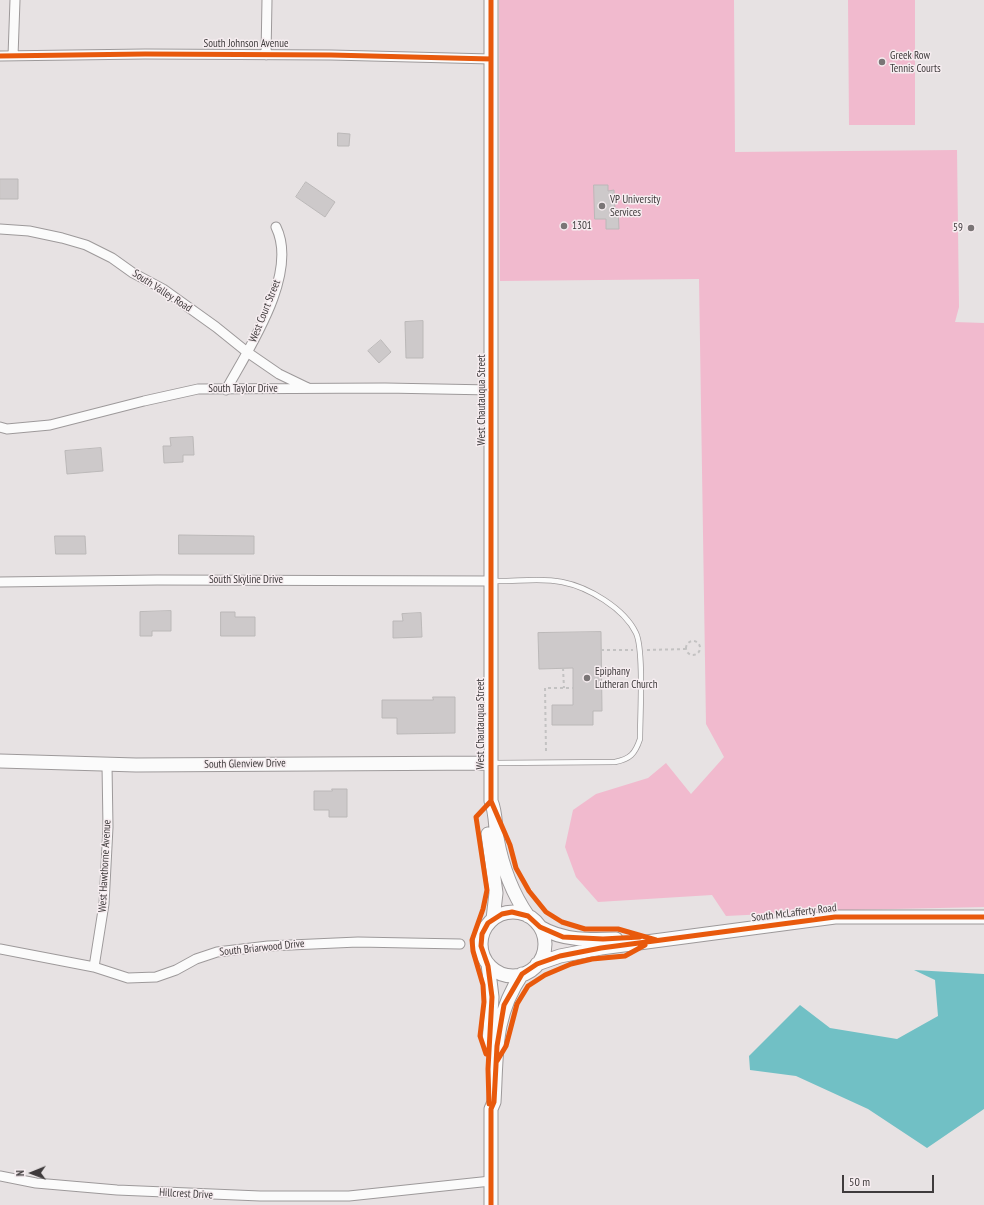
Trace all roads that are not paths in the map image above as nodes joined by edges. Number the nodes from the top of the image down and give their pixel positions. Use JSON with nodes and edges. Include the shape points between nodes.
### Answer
{"nodes":[{"id":1,"x":15,"y":0,"type":"edge"},
{"id":2,"x":267,"y":0,"type":"edge"},
{"id":3,"x":491,"y":0,"type":"edge"},
{"id":4,"x":266,"y":55,"type":"junction"},
{"id":5,"x":0,"y":56,"type":"edge"},
{"id":6,"x":13,"y":56,"type":"junction"},
{"id":7,"x":491,"y":59,"type":"junction"},
{"id":8,"x":276,"y":227,"type":"dead end"},
{"id":9,"x":0,"y":229,"type":"edge"},
{"id":10,"x":247,"y":352,"type":"junction"},
{"id":11,"x":309,"y":389,"type":"junction"},
{"id":12,"x":226,"y":390,"type":"junction"},
{"id":13,"x":492,"y":390,"type":"junction"},
{"id":14,"x":0,"y":427,"type":"edge"},
{"id":15,"x":492,"y":581,"type":"junction"},
{"id":16,"x":0,"y":582,"type":"edge"},
{"id":17,"x":0,"y":761,"type":"edge"},
{"id":18,"x":491,"y":762,"type":"junction"},
{"id":19,"x":107,"y":765,"type":"junction"},
{"id":20,"x":491,"y":801,"type":"junction"},
{"id":21,"x":528,"y":916,"type":"junction"},
{"id":22,"x":984,"y":917,"type":"edge"},
{"id":23,"x":493,"y":918,"type":"junction"},
{"id":24,"x":540,"y":927,"type":"junction"},
{"id":25,"x":656,"y":940,"type":"junction"},
{"id":26,"x":460,"y":944,"type":"dead end"},
{"id":27,"x":0,"y":949,"type":"edge"},
{"id":28,"x":488,"y":964,"type":"junction"},
{"id":29,"x":537,"y":964,"type":"junction"},
{"id":30,"x":94,"y":967,"type":"junction"},
{"id":31,"x":522,"y":974,"type":"junction"},
{"id":32,"x":491,"y":1109,"type":"junction"},
{"id":33,"x":0,"y":1176,"type":"edge"},
{"id":34,"x":491,"y":1182,"type":"junction"},
{"id":35,"x":491,"y":1205,"type":"edge"}],
"edges":[{"from":1,"to":6,"type":"street"},
{"from":2,"to":4,"type":"street"},
{"from":3,"to":7,"type":"street","name":"West Chautauqua Street"},
{"from":4,"to":6,"type":"street","name":"South Johnson Avenue"},
{"from":4,"to":7,"type":"street","name":"South Johnson Avenue","via":[[331,54]]},
{"from":5,"to":6,"type":"street","name":"South Johnson Avenue"},
{"from":7,"to":13,"type":"street","name":"West Chautauqua Street"},
{"from":8,"to":10,"type":"street","name":"West Court Street","via":[[281,238],[281,270],[272,298]]},
{"from":9,"to":10,"type":"street","name":"South Valley Road","via":[[29,231],[86,245],[163,289]]},
{"from":10,"to":11,"type":"street","name":"South Valley Road","via":[[279,374]]},
{"from":10,"to":12,"type":"street","name":"West Court Street"},
{"from":11,"to":12,"type":"street","name":"South Taylor Drive"},
{"from":11,"to":13,"type":"street","name":"South Taylor Drive"},
{"from":12,"to":14,"type":"street","name":"South Taylor Drive","via":[[198,389],[144,400],[50,425],[7,429]]},
{"from":13,"to":15,"type":"street","name":"West Chautauqua Street"},
{"from":15,"to":16,"type":"street","name":"South Skyline Drive"},
{"from":15,"to":18,"type":"street","name":"West Chautauqua Street"},
{"from":15,"to":18,"type":"lane","via":[[562,581],[600,597],[626,619],[636,634],[639,650],[640,739],[632,756],[615,762]]},
{"from":17,"to":19,"type":"street","name":"South Glenview Drive"},
{"from":18,"to":19,"type":"street","name":"South Glenview Drive"},
{"from":18,"to":20,"type":"street","name":"West Chautauqua Street"},
{"from":19,"to":30,"type":"street","name":"West Hawthorne Avenue","via":[[108,827],[104,904]]},
{"from":20,"to":21,"type":"street","name":"West Chautauqua Street","via":[[503,863]]},
{"from":20,"to":23,"type":"street","name":"West Chautauqua Street","via":[[488,808],[488,828],[496,893]]},
{"from":21,"to":23,"type":"street","via":[[512,912]]},
{"from":21,"to":24,"type":"street","name":"West Chautauqua Street"},
{"from":22,"to":25,"type":"street","name":"South McLafferty Road","via":[[835,917]]},
{"from":23,"to":28,"type":"street","name":"West Chautauqua Street","via":[[485,928],[481,940],[482,952]]},
{"from":24,"to":25,"type":"street","name":"South McLafferty Road","via":[[571,938],[648,937]]},
{"from":24,"to":29,"type":"street","via":[[545,945],[543,955]]},
{"from":25,"to":29,"type":"street","name":"South McLafferty Road","via":[[580,951]]},
{"from":26,"to":30,"type":"street","name":"South Briarwood Drive","via":[[358,942],[268,946],[217,952],[156,977],[128,978]]},
{"from":27,"to":30,"type":"street","name":"South Briarwood Drive"},
{"from":28,"to":31,"type":"street","via":[[503,974]]},
{"from":28,"to":32,"type":"street","name":"West Chautauqua Street","via":[[492,997],[488,1069],[488,1102]]},
{"from":29,"to":31,"type":"street","name":"West Chautauqua Street"},
{"from":31,"to":32,"type":"street","name":"West Chautauqua Street","via":[[508,997],[502,1014],[497,1046],[494,1102]]},
{"from":32,"to":34,"type":"street","name":"West Chautauqua Street"},
{"from":33,"to":34,"type":"street","name":"Hillcrest Drive","via":[[36,1183],[117,1190],[260,1196],[348,1196]]},
{"from":34,"to":35,"type":"street","name":"West Chautauqua Street"}]}
